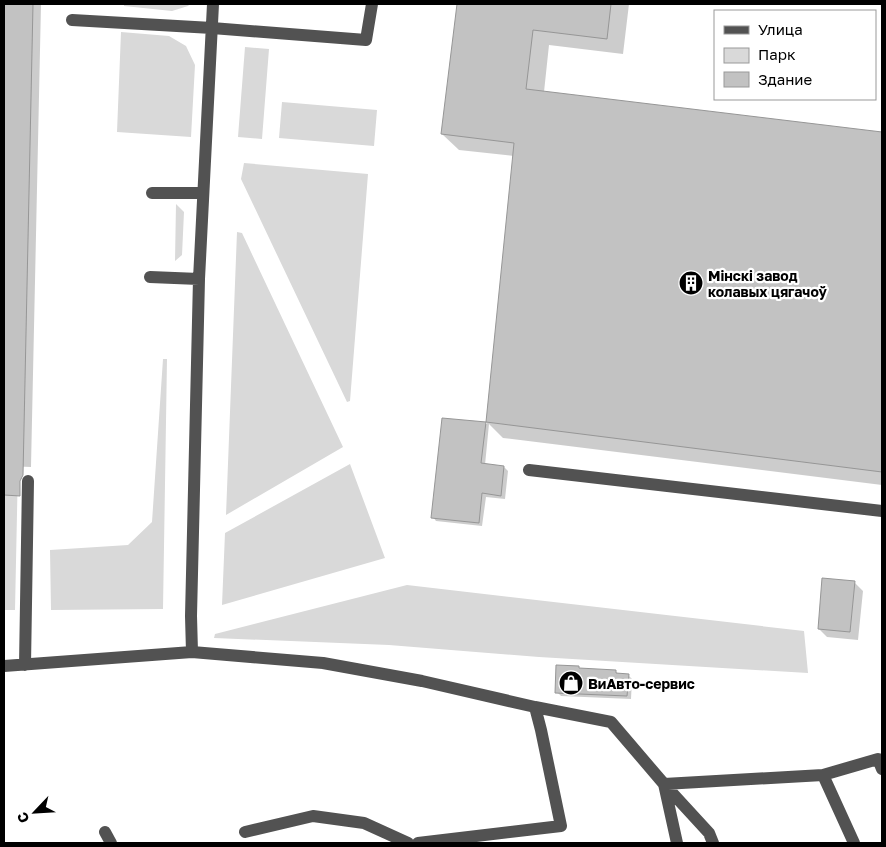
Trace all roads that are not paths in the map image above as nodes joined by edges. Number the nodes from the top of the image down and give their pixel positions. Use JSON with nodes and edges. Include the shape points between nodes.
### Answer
{"nodes":[{"id":1,"x":214,"y":4,"type":"edge"},
{"id":2,"x":372,"y":4,"type":"edge"},
{"id":3,"x":72,"y":20,"type":"dead end"},
{"id":4,"x":212,"y":28,"type":"junction"},
{"id":5,"x":152,"y":193,"type":"dead end"},
{"id":6,"x":203,"y":193,"type":"junction"},
{"id":7,"x":150,"y":277,"type":"dead end"},
{"id":8,"x":199,"y":279,"type":"junction"},
{"id":9,"x":529,"y":470,"type":"dead end"},
{"id":10,"x":28,"y":481,"type":"dead end"},
{"id":11,"x":882,"y":511,"type":"edge"},
{"id":12,"x":192,"y":652,"type":"junction"},
{"id":13,"x":25,"y":665,"type":"junction"},
{"id":14,"x":4,"y":666,"type":"edge"},
{"id":15,"x":535,"y":706,"type":"junction"},
{"id":16,"x":881,"y":762,"type":"edge"},
{"id":17,"x":823,"y":775,"type":"junction"},
{"id":18,"x":664,"y":784,"type":"junction"},
{"id":19,"x":245,"y":832,"type":"dead end"},
{"id":20,"x":408,"y":843,"type":"edge"},
{"id":21,"x":418,"y":843,"type":"edge"},
{"id":22,"x":677,"y":843,"type":"edge"},
{"id":23,"x":713,"y":843,"type":"edge"},
{"id":24,"x":854,"y":843,"type":"edge"}],
"edges":[{"from":1,"to":4,"type":"street"},
{"from":2,"to":4,"type":"street","via":[[366,40]]},
{"from":3,"to":4,"type":"street"},
{"from":4,"to":6,"type":"street"},
{"from":5,"to":6,"type":"street"},
{"from":6,"to":8,"type":"street"},
{"from":7,"to":8,"type":"street"},
{"from":8,"to":12,"type":"street"},
{"from":9,"to":11,"type":"street"},
{"from":10,"to":13,"type":"street"},
{"from":12,"to":13,"type":"street"},
{"from":12,"to":15,"type":"street","via":[[323,663]]},
{"from":13,"to":14,"type":"street"},
{"from":15,"to":18,"type":"street","via":[[611,722]]},
{"from":15,"to":21,"type":"street","via":[[561,826]]},
{"from":16,"to":17,"type":"street"},
{"from":17,"to":18,"type":"street"},
{"from":17,"to":24,"type":"street"},
{"from":18,"to":22,"type":"street"},
{"from":18,"to":23,"type":"street","via":[[709,833]]},
{"from":19,"to":20,"type":"street","via":[[313,816],[364,824]]}]}
